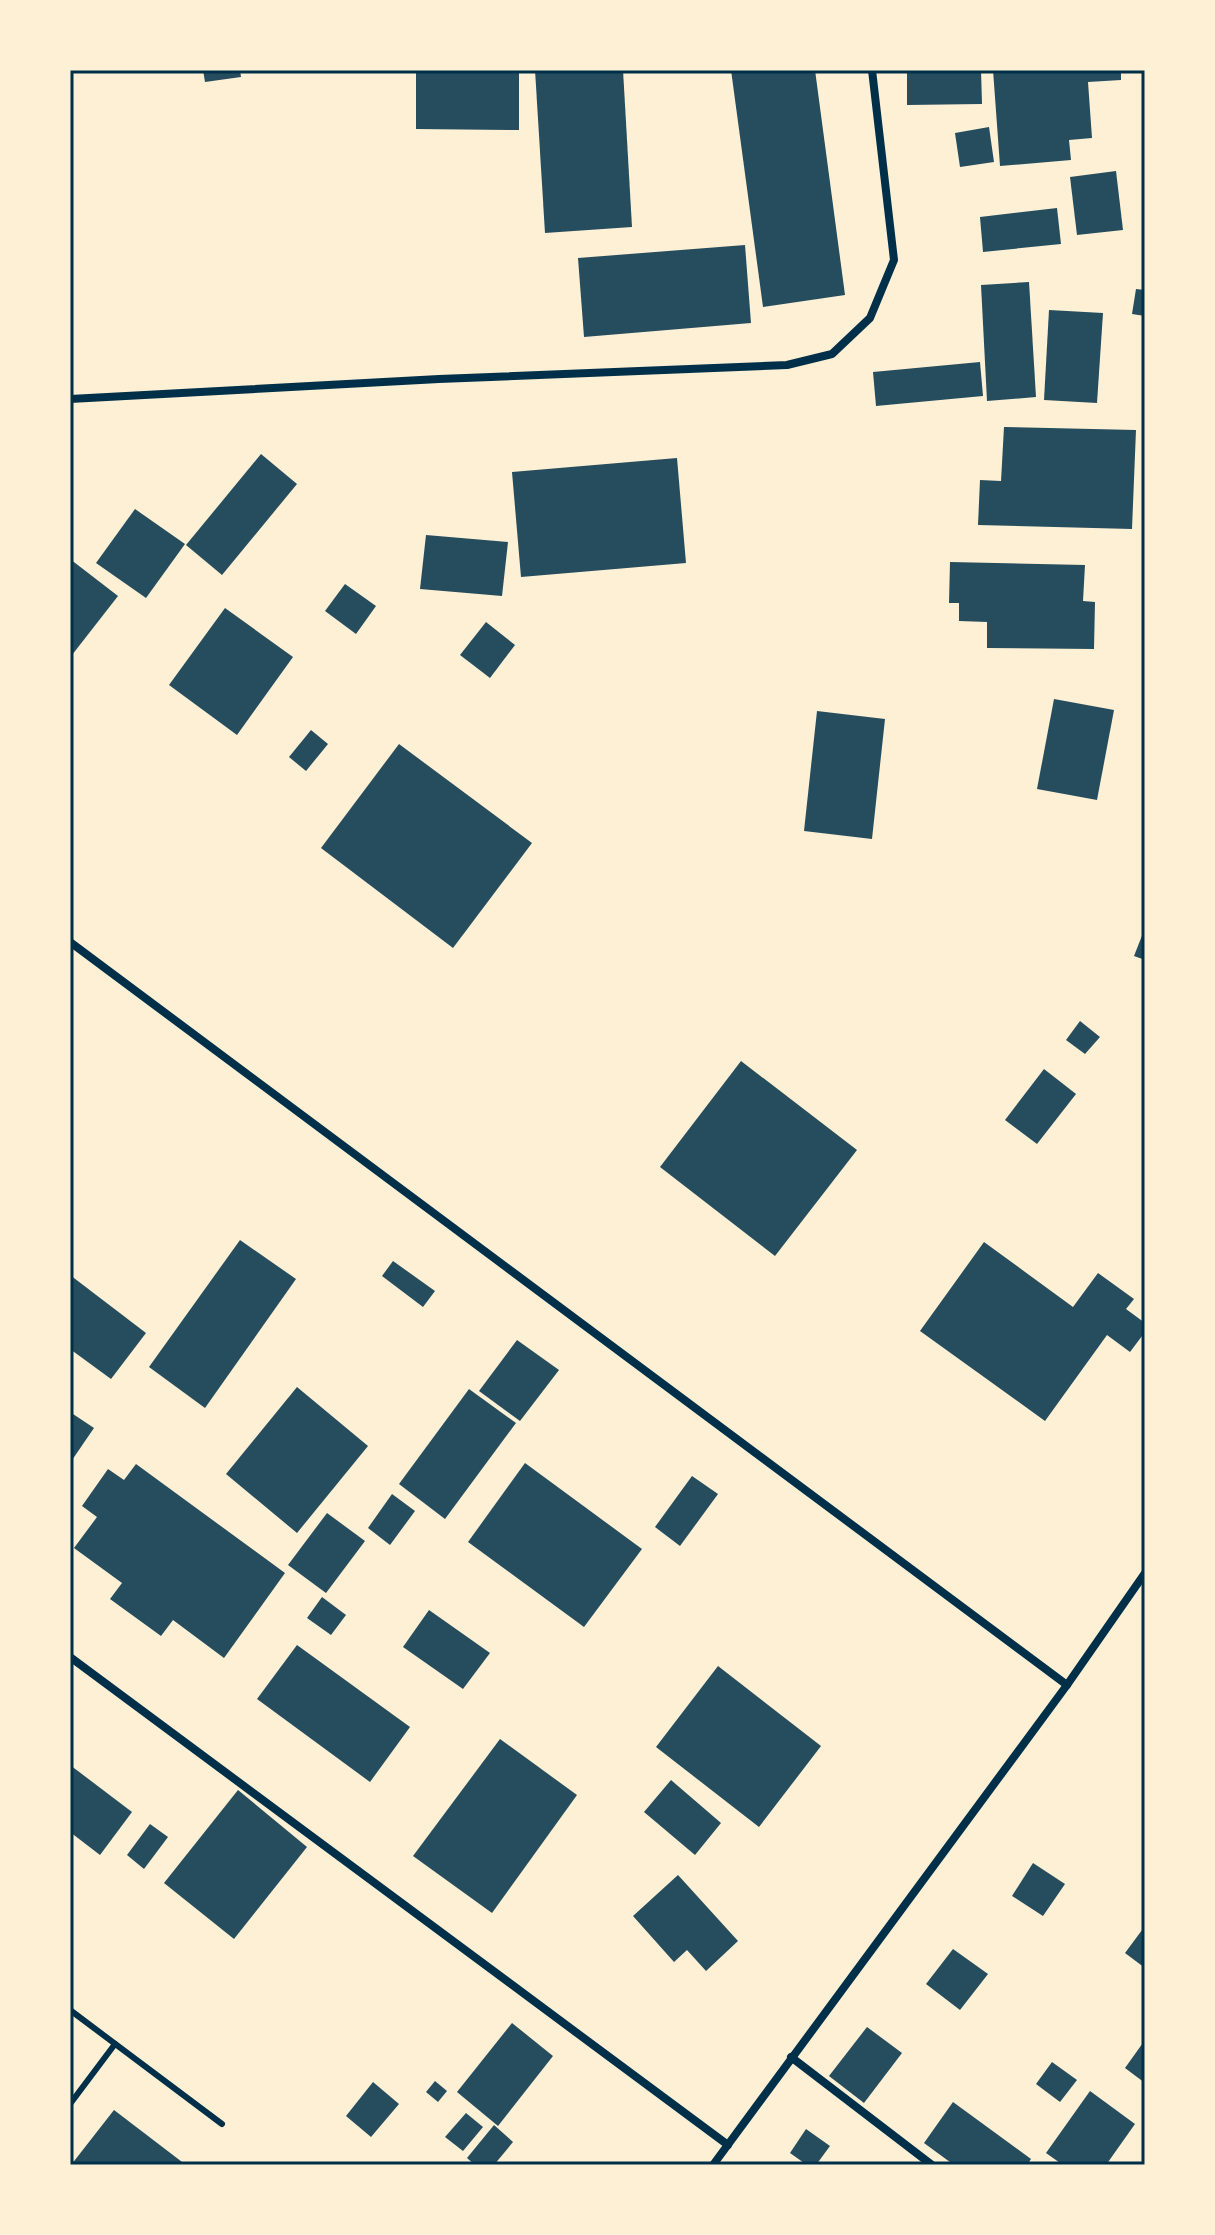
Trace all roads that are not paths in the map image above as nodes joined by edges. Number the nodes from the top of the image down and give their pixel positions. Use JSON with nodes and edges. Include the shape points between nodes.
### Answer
{"nodes":[{"id":1,"x":872,"y":70,"type":"edge"},
{"id":2,"x":70,"y":399,"type":"edge"},
{"id":3,"x":70,"y":942,"type":"edge"},
{"id":4,"x":1145,"y":1573,"type":"edge"},
{"id":5,"x":70,"y":1657,"type":"edge"},
{"id":6,"x":1067,"y":1685,"type":"junction"},
{"id":7,"x":70,"y":2010,"type":"edge"},
{"id":8,"x":115,"y":2044,"type":"junction"},
{"id":9,"x":791,"y":2057,"type":"junction"},
{"id":10,"x":70,"y":2104,"type":"edge"},
{"id":11,"x":222,"y":2124,"type":"dead end"},
{"id":12,"x":728,"y":2145,"type":"junction"},
{"id":13,"x":713,"y":2165,"type":"edge"},
{"id":14,"x":932,"y":2165,"type":"edge"}],
"edges":[{"from":1,"to":2,"type":"street","via":[[894,260],[870,318],[832,354],[787,365]]},
{"from":3,"to":6,"type":"street"},
{"from":4,"to":6,"type":"street"},
{"from":5,"to":12,"type":"street"},
{"from":6,"to":9,"type":"street"},
{"from":7,"to":8,"type":"lane"},
{"from":8,"to":10,"type":"lane"},
{"from":8,"to":11,"type":"lane"},
{"from":9,"to":12,"type":"street"},
{"from":9,"to":14,"type":"street"},
{"from":12,"to":13,"type":"street"}]}
